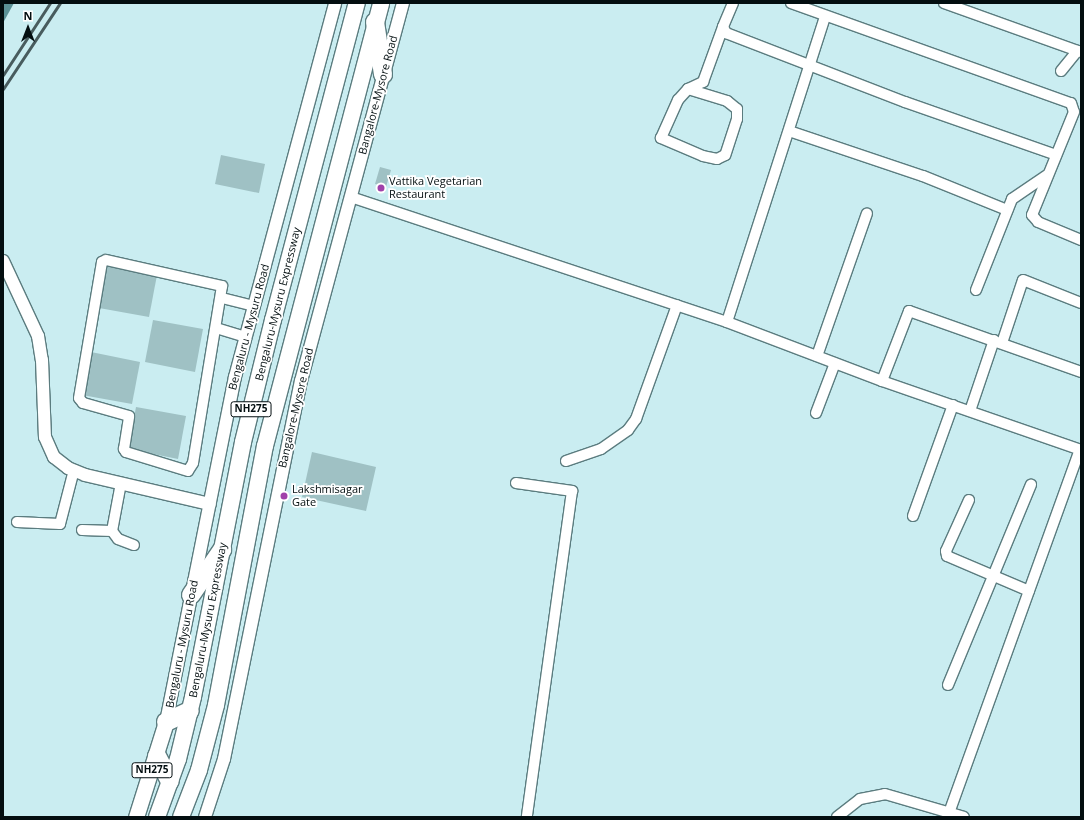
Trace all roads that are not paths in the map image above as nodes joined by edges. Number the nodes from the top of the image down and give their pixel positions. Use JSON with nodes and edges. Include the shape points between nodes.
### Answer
{"nodes":[{"id":1,"x":335,"y":3,"type":"edge"},
{"id":2,"x":357,"y":3,"type":"edge"},
{"id":3,"x":380,"y":3,"type":"edge"},
{"id":4,"x":402,"y":3,"type":"edge"},
{"id":5,"x":733,"y":3,"type":"edge"},
{"id":6,"x":791,"y":3,"type":"edge"},
{"id":7,"x":944,"y":3,"type":"edge"},
{"id":8,"x":825,"y":16,"type":"junction"},
{"id":9,"x":375,"y":22,"type":"junction"},
{"id":10,"x":723,"y":27,"type":"junction"},
{"id":11,"x":1079,"y":51,"type":"edge"},
{"id":12,"x":811,"y":64,"type":"junction"},
{"id":13,"x":1061,"y":71,"type":"dead end"},
{"id":14,"x":383,"y":74,"type":"junction"},
{"id":15,"x":688,"y":89,"type":"junction"},
{"id":16,"x":1077,"y":109,"type":"edge"},
{"id":17,"x":789,"y":131,"type":"junction"},
{"id":18,"x":1056,"y":155,"type":"junction"},
{"id":19,"x":1047,"y":175,"type":"junction"},
{"id":20,"x":351,"y":197,"type":"junction"},
{"id":21,"x":1007,"y":210,"type":"junction"},
{"id":22,"x":867,"y":213,"type":"dead end"},
{"id":23,"x":1081,"y":240,"type":"edge"},
{"id":24,"x":3,"y":261,"type":"edge"},
{"id":25,"x":976,"y":290,"type":"dead end"},
{"id":26,"x":222,"y":298,"type":"junction"},
{"id":27,"x":1081,"y":303,"type":"edge"},
{"id":28,"x":677,"y":305,"type":"junction"},
{"id":29,"x":254,"y":306,"type":"junction"},
{"id":30,"x":727,"y":322,"type":"junction"},
{"id":31,"x":216,"y":328,"type":"junction"},
{"id":32,"x":246,"y":337,"type":"junction"},
{"id":33,"x":998,"y":342,"type":"junction"},
{"id":34,"x":817,"y":356,"type":"junction"},
{"id":35,"x":835,"y":363,"type":"junction"},
{"id":36,"x":1081,"y":372,"type":"edge"},
{"id":37,"x":882,"y":381,"type":"junction"},
{"id":38,"x":953,"y":406,"type":"junction"},
{"id":39,"x":970,"y":411,"type":"junction"},
{"id":40,"x":816,"y":413,"type":"dead end"},
{"id":41,"x":1081,"y":450,"type":"edge"},
{"id":42,"x":566,"y":461,"type":"dead end"},
{"id":43,"x":74,"y":470,"type":"junction"},
{"id":44,"x":121,"y":483,"type":"junction"},
{"id":45,"x":516,"y":483,"type":"dead end"},
{"id":46,"x":1031,"y":485,"type":"dead end"},
{"id":47,"x":969,"y":500,"type":"dead end"},
{"id":48,"x":210,"y":504,"type":"junction"},
{"id":49,"x":913,"y":516,"type":"dead end"},
{"id":50,"x":17,"y":522,"type":"dead end"},
{"id":51,"x":82,"y":530,"type":"dead end"},
{"id":52,"x":112,"y":531,"type":"junction"},
{"id":53,"x":134,"y":545,"type":"dead end"},
{"id":54,"x":222,"y":550,"type":"junction"},
{"id":55,"x":993,"y":577,"type":"junction"},
{"id":56,"x":1029,"y":591,"type":"junction"},
{"id":57,"x":191,"y":595,"type":"junction"},
{"id":58,"x":948,"y":685,"type":"dead end"},
{"id":59,"x":190,"y":710,"type":"junction"},
{"id":60,"x":166,"y":722,"type":"junction"},
{"id":61,"x":157,"y":756,"type":"junction"},
{"id":62,"x":170,"y":781,"type":"junction"},
{"id":63,"x":949,"y":813,"type":"junction"},
{"id":64,"x":136,"y":817,"type":"edge"},
{"id":65,"x":157,"y":817,"type":"edge"},
{"id":66,"x":181,"y":817,"type":"edge"},
{"id":67,"x":205,"y":817,"type":"edge"},
{"id":68,"x":527,"y":817,"type":"edge"},
{"id":69,"x":837,"y":817,"type":"edge"},
{"id":70,"x":964,"y":817,"type":"edge"}],
"edges":[{"from":1,"to":29,"type":"street","name":"Bengaluru - Mysuru Road","number":"NH275"},
{"from":2,"to":54,"type":"highway","name":"Bengaluru-Mysuru Expressway","number":"NH275","via":[[269,335],[243,442]]},
{"from":3,"to":9,"type":"highway","name":"Bengaluru-Mysuru Expressway","number":"NH275"},
{"from":4,"to":14,"type":"street","name":"Bangalore-Mysore Road"},
{"from":5,"to":10,"type":"street"},
{"from":6,"to":8,"type":"street"},
{"from":7,"to":11,"type":"street"},
{"from":8,"to":12,"type":"street"},
{"from":8,"to":16,"type":"street","via":[[1071,103]]},
{"from":9,"to":14,"type":"highway"},
{"from":9,"to":66,"type":"highway","name":"Bengaluru-Mysuru Expressway","number":"NH275","via":[[265,446],[216,705],[199,770]]},
{"from":10,"to":12,"type":"street","via":[[726,33]]},
{"from":10,"to":15,"type":"street","via":[[704,82]]},
{"from":11,"to":13,"type":"street"},
{"from":12,"to":17,"type":"street"},
{"from":12,"to":18,"type":"street","via":[[905,102]]},
{"from":14,"to":20,"type":"street","name":"Bangalore-Mysore Road"},
{"from":15,"to":15,"type":"street","via":[[678,100],[661,138],[717,159],[725,155],[737,120],[737,109],[727,101]]},
{"from":16,"to":18,"type":"street"},
{"from":17,"to":21,"type":"street","via":[[923,176]]},
{"from":17,"to":30,"type":"street"},
{"from":18,"to":19,"type":"street"},
{"from":19,"to":21,"type":"street","via":[[1012,199]]},
{"from":19,"to":23,"type":"street","via":[[1032,210],[1034,219]]},
{"from":20,"to":28,"type":"street"},
{"from":20,"to":67,"type":"street","name":"Bangalore-Mysore Road","via":[[301,381],[224,759]]},
{"from":21,"to":25,"type":"street"},
{"from":22,"to":34,"type":"street"},
{"from":24,"to":43,"type":"street","via":[[38,336],[42,360],[46,437],[50,451]]},
{"from":26,"to":29,"type":"street"},
{"from":26,"to":31,"type":"street"},
{"from":26,"to":31,"type":"street","via":[[220,284],[106,260],[102,262],[79,398],[83,403],[129,416],[124,449],[126,452],[188,471],[193,463]]},
{"from":27,"to":33,"type":"street","via":[[1023,280]]},
{"from":28,"to":30,"type":"street"},
{"from":28,"to":42,"type":"street","via":[[636,419],[628,430],[601,450]]},
{"from":29,"to":32,"type":"street","name":"Bengaluru - Mysuru Road","number":"NH275"},
{"from":30,"to":34,"type":"street"},
{"from":31,"to":32,"type":"street"},
{"from":32,"to":48,"type":"street","name":"Bengaluru - Mysuru Road","number":"NH275","via":[[226,419]]},
{"from":33,"to":36,"type":"street"},
{"from":33,"to":37,"type":"street","via":[[909,311]]},
{"from":33,"to":39,"type":"street"},
{"from":34,"to":35,"type":"street"},
{"from":35,"to":37,"type":"street"},
{"from":35,"to":40,"type":"street"},
{"from":37,"to":38,"type":"street"},
{"from":38,"to":39,"type":"street"},
{"from":38,"to":49,"type":"street"},
{"from":39,"to":41,"type":"street"},
{"from":41,"to":56,"type":"street"},
{"from":43,"to":44,"type":"street"},
{"from":43,"to":50,"type":"street","via":[[60,524]]},
{"from":44,"to":48,"type":"street"},
{"from":44,"to":52,"type":"street"},
{"from":45,"to":68,"type":"street","via":[[572,491]]},
{"from":46,"to":55,"type":"street"},
{"from":47,"to":55,"type":"street","via":[[946,551],[947,556]]},
{"from":48,"to":57,"type":"street","name":"Bengaluru - Mysuru Road","number":"NH275"},
{"from":51,"to":52,"type":"street"},
{"from":52,"to":53,"type":"street","via":[[118,539]]},
{"from":54,"to":57,"type":"highway"},
{"from":54,"to":59,"type":"highway","name":"Bengaluru-Mysuru Expressway","number":"NH275"},
{"from":55,"to":56,"type":"street"},
{"from":55,"to":58,"type":"street"},
{"from":56,"to":63,"type":"street"},
{"from":57,"to":60,"type":"street","name":"Bengaluru - Mysuru Road","number":"NH275"},
{"from":59,"to":60,"type":"highway"},
{"from":59,"to":62,"type":"highway","name":"Bengaluru-Mysuru Expressway","number":"NH275"},
{"from":60,"to":61,"type":"main road","name":"Bengaluru - Mysuru Road","number":"NH275"},
{"from":61,"to":62,"type":"highway"},
{"from":61,"to":64,"type":"main road","name":"Bengaluru - Mysuru Road","number":"NH275"},
{"from":62,"to":65,"type":"highway","name":"Bengaluru-Mysuru Expressway","number":"NH275"},
{"from":63,"to":69,"type":"street","via":[[885,794],[872,795],[850,805]]},
{"from":63,"to":70,"type":"street"}]}
